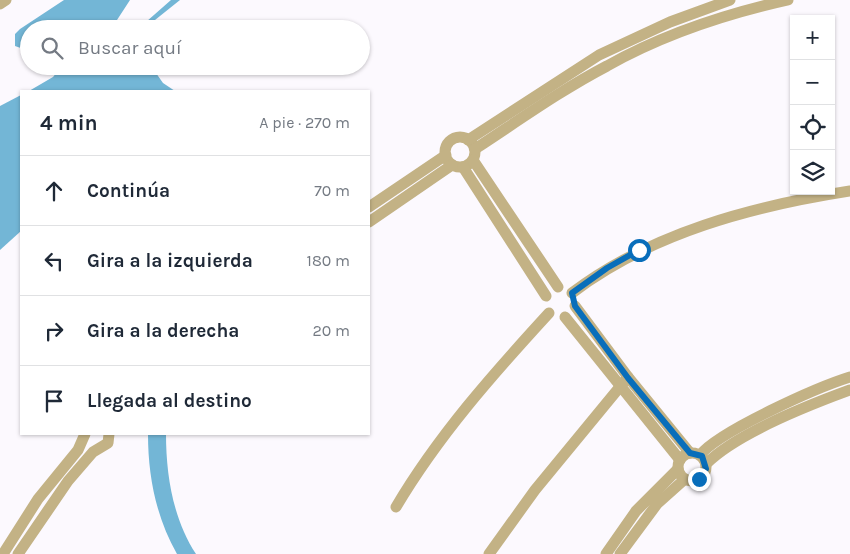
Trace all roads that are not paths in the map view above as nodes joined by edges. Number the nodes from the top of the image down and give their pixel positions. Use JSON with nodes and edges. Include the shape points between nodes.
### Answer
{"nodes":[{"id":1,"x":6,"y":0,"type":"edge"},
{"id":2,"x":730,"y":0,"type":"edge"},
{"id":3,"x":788,"y":0,"type":"edge"},
{"id":4,"x":776,"y":1,"type":"edge"},
{"id":5,"x":0,"y":4,"type":"edge"},
{"id":6,"x":599,"y":55,"type":"junction"},
{"id":7,"x":606,"y":66,"type":"junction"},
{"id":8,"x":463,"y":156,"type":"junction"},
{"id":9,"x":850,"y":192,"type":"edge"},
{"id":10,"x":370,"y":206,"type":"edge"},
{"id":11,"x":370,"y":221,"type":"edge"},
{"id":12,"x":558,"y":287,"type":"junction"},
{"id":13,"x":572,"y":293,"type":"junction"},
{"id":14,"x":546,"y":296,"type":"junction"},
{"id":15,"x":575,"y":306,"type":"junction"},
{"id":16,"x":550,"y":312,"type":"junction"},
{"id":17,"x":565,"y":317,"type":"junction"},
{"id":18,"x":850,"y":377,"type":"edge"},
{"id":19,"x":624,"y":381,"type":"junction"},
{"id":20,"x":850,"y":390,"type":"edge"},
{"id":21,"x":86,"y":435,"type":"edge"},
{"id":22,"x":109,"y":435,"type":"edge"},
{"id":23,"x":699,"y":457,"type":"junction"},
{"id":24,"x":679,"y":465,"type":"junction"},
{"id":25,"x":685,"y":479,"type":"junction"},
{"id":26,"x":396,"y":507,"type":"dead end"},
{"id":27,"x":3,"y":554,"type":"edge"},
{"id":28,"x":18,"y":554,"type":"edge"},
{"id":29,"x":489,"y":554,"type":"edge"},
{"id":30,"x":606,"y":554,"type":"edge"},
{"id":31,"x":620,"y":554,"type":"edge"}],
"edges":[{"from":1,"to":5,"type":"street"},
{"from":2,"to":6,"type":"street","via":[[670,22]]},
{"from":3,"to":4,"type":"street"},
{"from":4,"to":7,"type":"street","via":[[714,18]]},
{"from":6,"to":7,"type":"street"},
{"from":6,"to":8,"type":"street"},
{"from":7,"to":8,"type":"street"},
{"from":8,"to":10,"type":"street"},
{"from":8,"to":11,"type":"street"},
{"from":8,"to":12,"type":"street"},
{"from":8,"to":14,"type":"street"},
{"from":9,"to":13,"type":"street","via":[[798,200],[664,239],[622,259]]},
{"from":12,"to":13,"type":"street"},
{"from":12,"to":14,"type":"street"},
{"from":13,"to":15,"type":"street"},
{"from":14,"to":16,"type":"street"},
{"from":15,"to":17,"type":"street"},
{"from":15,"to":19,"type":"street"},
{"from":16,"to":17,"type":"street"},
{"from":16,"to":26,"type":"street","via":[[448,428]]},
{"from":17,"to":19,"type":"street"},
{"from":18,"to":23,"type":"street","via":[[736,430],[707,446]]},
{"from":19,"to":23,"type":"street"},
{"from":19,"to":24,"type":"street"},
{"from":19,"to":29,"type":"street","via":[[535,490]]},
{"from":20,"to":23,"type":"street","via":[[823,400],[718,453]]},
{"from":21,"to":27,"type":"street","via":[[78,450],[38,499]]},
{"from":22,"to":28,"type":"street","via":[[108,443],[93,452],[68,481]]},
{"from":23,"to":24,"type":"street"},
{"from":23,"to":25,"type":"street","via":[[705,473],[699,479]]},
{"from":24,"to":25,"type":"street"},
{"from":24,"to":30,"type":"street","via":[[636,511]]},
{"from":25,"to":31,"type":"street","via":[[657,504]]}]}
